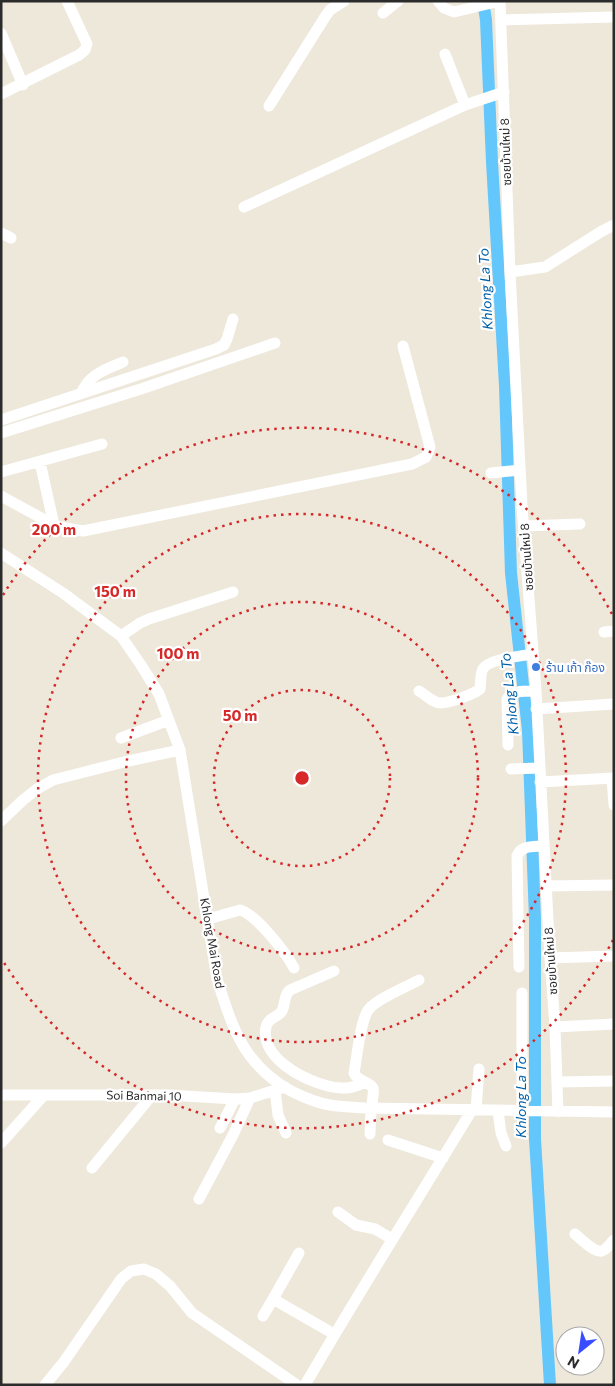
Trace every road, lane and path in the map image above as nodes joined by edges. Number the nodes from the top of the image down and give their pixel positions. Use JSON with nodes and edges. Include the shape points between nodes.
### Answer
{"nodes":[{"id":1,"x":67,"y":1,"type":"edge"},
{"id":2,"x":344,"y":1,"type":"edge"},
{"id":3,"x":398,"y":1,"type":"edge"},
{"id":4,"x":438,"y":1,"type":"edge"},
{"id":5,"x":492,"y":3,"type":"edge"},
{"id":6,"x":383,"y":13,"type":"dead end"},
{"id":7,"x":614,"y":17,"type":"edge"},
{"id":8,"x":502,"y":20,"type":"junction"},
{"id":9,"x":1,"y":33,"type":"edge"},
{"id":10,"x":445,"y":54,"type":"dead end"},
{"id":11,"x":22,"y":84,"type":"junction"},
{"id":12,"x":1,"y":94,"type":"edge"},
{"id":13,"x":494,"y":96,"type":"junction"},
{"id":14,"x":465,"y":105,"type":"junction"},
{"id":15,"x":269,"y":106,"type":"dead end"},
{"id":16,"x":244,"y":208,"type":"dead end"},
{"id":17,"x":614,"y":225,"type":"edge"},
{"id":18,"x":510,"y":272,"type":"junction"},
{"id":19,"x":232,"y":319,"type":"dead end"},
{"id":20,"x":275,"y":343,"type":"dead end"},
{"id":21,"x":404,"y":346,"type":"dead end"},
{"id":22,"x":123,"y":362,"type":"dead end"},
{"id":23,"x":81,"y":394,"type":"junction"},
{"id":24,"x":1,"y":420,"type":"edge"},
{"id":25,"x":1,"y":433,"type":"edge"},
{"id":26,"x":102,"y":444,"type":"dead end"},
{"id":27,"x":40,"y":462,"type":"junction"},
{"id":28,"x":512,"y":471,"type":"junction"},
{"id":29,"x":1,"y":472,"type":"edge"},
{"id":30,"x":491,"y":473,"type":"dead end"},
{"id":31,"x":1,"y":496,"type":"edge"},
{"id":32,"x":580,"y":524,"type":"dead end"},
{"id":33,"x":54,"y":525,"type":"junction"},
{"id":34,"x":524,"y":526,"type":"junction"},
{"id":35,"x":1,"y":553,"type":"edge"},
{"id":36,"x":233,"y":592,"type":"dead end"},
{"id":37,"x":121,"y":636,"type":"junction"},
{"id":38,"x":524,"y":656,"type":"junction"},
{"id":39,"x":420,"y":691,"type":"dead end"},
{"id":40,"x":527,"y":691,"type":"junction"},
{"id":41,"x":614,"y":704,"type":"edge"},
{"id":42,"x":536,"y":709,"type":"junction"},
{"id":43,"x":170,"y":720,"type":"junction"},
{"id":44,"x":121,"y":738,"type":"dead end"},
{"id":45,"x":508,"y":745,"type":"dead end"},
{"id":46,"x":180,"y":750,"type":"junction"},
{"id":47,"x":613,"y":778,"type":"edge"},
{"id":48,"x":540,"y":782,"type":"junction"},
{"id":49,"x":614,"y":805,"type":"edge"},
{"id":50,"x":1,"y":821,"type":"edge"},
{"id":51,"x":534,"y":847,"type":"junction"},
{"id":52,"x":614,"y":885,"type":"edge"},
{"id":53,"x":546,"y":886,"type":"junction"},
{"id":54,"x":208,"y":919,"type":"junction"},
{"id":55,"x":614,"y":956,"type":"edge"},
{"id":56,"x":550,"y":958,"type":"junction"},
{"id":57,"x":519,"y":967,"type":"dead end"},
{"id":58,"x":294,"y":968,"type":"dead end"},
{"id":59,"x":334,"y":971,"type":"dead end"},
{"id":60,"x":419,"y":980,"type":"dead end"},
{"id":61,"x":522,"y":993,"type":"dead end"},
{"id":62,"x":614,"y":1024,"type":"edge"},
{"id":63,"x":555,"y":1027,"type":"junction"},
{"id":64,"x":478,"y":1069,"type":"dead end"},
{"id":65,"x":614,"y":1081,"type":"edge"},
{"id":66,"x":364,"y":1082,"type":"junction"},
{"id":67,"x":557,"y":1082,"type":"junction"},
{"id":68,"x":280,"y":1089,"type":"junction"},
{"id":69,"x":44,"y":1095,"type":"junction"},
{"id":70,"x":152,"y":1095,"type":"junction"},
{"id":71,"x":1,"y":1096,"type":"edge"},
{"id":72,"x":250,"y":1098,"type":"junction"},
{"id":73,"x":235,"y":1099,"type":"junction"},
{"id":74,"x":371,"y":1108,"type":"junction"},
{"id":75,"x":474,"y":1110,"type":"junction"},
{"id":76,"x":498,"y":1111,"type":"junction"},
{"id":77,"x":525,"y":1111,"type":"junction"},
{"id":78,"x":552,"y":1111,"type":"junction"},
{"id":79,"x":614,"y":1112,"type":"edge"},
{"id":80,"x":220,"y":1128,"type":"dead end"},
{"id":81,"x":286,"y":1132,"type":"dead end"},
{"id":82,"x":370,"y":1134,"type":"dead end"},
{"id":83,"x":388,"y":1140,"type":"dead end"},
{"id":84,"x":1,"y":1143,"type":"edge"},
{"id":85,"x":506,"y":1146,"type":"dead end"},
{"id":86,"x":442,"y":1158,"type":"junction"},
{"id":87,"x":92,"y":1168,"type":"dead end"},
{"id":88,"x":199,"y":1199,"type":"dead end"},
{"id":89,"x":338,"y":1212,"type":"dead end"},
{"id":90,"x":575,"y":1234,"type":"dead end"},
{"id":91,"x":392,"y":1239,"type":"junction"},
{"id":92,"x":614,"y":1240,"type":"edge"},
{"id":93,"x":299,"y":1253,"type":"dead end"},
{"id":94,"x":273,"y":1299,"type":"junction"},
{"id":95,"x":263,"y":1316,"type":"dead end"},
{"id":96,"x":334,"y":1334,"type":"junction"},
{"id":97,"x":45,"y":1385,"type":"edge"},
{"id":98,"x":297,"y":1385,"type":"edge"},
{"id":99,"x":305,"y":1385,"type":"edge"}],
"edges":[{"from":1,"to":11,"type":"street","via":[[87,44],[85,50]]},
{"from":2,"to":15,"type":"street","via":[[325,17]]},
{"from":3,"to":6,"type":"street"},
{"from":4,"to":5,"type":"street","via":[[454,12]]},
{"from":5,"to":8,"type":"street","name":"ซอยบ้านใหม่ 8"},
{"from":7,"to":8,"type":"street"},
{"from":8,"to":13,"type":"street","name":"ซอยบ้านใหม่ 8"},
{"from":9,"to":11,"type":"street"},
{"from":10,"to":14,"type":"street"},
{"from":11,"to":12,"type":"street"},
{"from":13,"to":14,"type":"street"},
{"from":13,"to":18,"type":"street","name":"ซอยบ้านใหม่ 8"},
{"from":14,"to":16,"type":"street"},
{"from":17,"to":18,"type":"street","via":[[545,267]]},
{"from":18,"to":28,"type":"street","name":"ซอยบ้านใหม่ 8"},
{"from":19,"to":23,"type":"street","via":[[228,339],[216,349]]},
{"from":20,"to":25,"type":"street"},
{"from":21,"to":33,"type":"street","via":[[430,447],[426,456],[412,464],[83,531]]},
{"from":22,"to":23,"type":"street","via":[[93,377]]},
{"from":23,"to":24,"type":"street"},
{"from":26,"to":27,"type":"street"},
{"from":27,"to":29,"type":"street"},
{"from":27,"to":33,"type":"street"},
{"from":28,"to":30,"type":"street"},
{"from":28,"to":34,"type":"street","name":"ซอยบ้านใหม่ 8"},
{"from":31,"to":33,"type":"street"},
{"from":32,"to":34,"type":"street"},
{"from":34,"to":38,"type":"street","name":"ซอยบ้านใหม่ 8"},
{"from":35,"to":37,"type":"street","name":"Khlong Mai Road"},
{"from":36,"to":37,"type":"street","via":[[149,619]]},
{"from":37,"to":43,"type":"street","name":"Khlong Mai Road","via":[[159,694]]},
{"from":38,"to":39,"type":"street","via":[[487,664],[482,670],[480,689],[468,696],[442,703]]},
{"from":38,"to":40,"type":"street","name":"ซอยบ้านใหม่ 8"},
{"from":40,"to":42,"type":"street","name":"ซอยบ้านใหม่ 8"},
{"from":40,"to":45,"type":"street","via":[[510,694],[507,700]]},
{"from":41,"to":42,"type":"street"},
{"from":42,"to":48,"type":"street","name":"ซอยบ้านใหม่ 8","via":[[526,769]]},
{"from":43,"to":44,"type":"street"},
{"from":43,"to":46,"type":"street","name":"Khlong Mai Road"},
{"from":46,"to":50,"type":"street","via":[[53,780],[23,800]]},
{"from":46,"to":54,"type":"street","name":"Khlong Mai Road"},
{"from":47,"to":48,"type":"street"},
{"from":47,"to":49,"type":"street"},
{"from":48,"to":51,"type":"street","name":"ซอยบ้านใหม่ 8"},
{"from":51,"to":53,"type":"street","name":"ซอยบ้านใหม่ 8"},
{"from":51,"to":57,"type":"street","via":[[519,851],[517,856]]},
{"from":52,"to":53,"type":"street"},
{"from":53,"to":56,"type":"street","name":"ซอยบ้านใหม่ 8"},
{"from":54,"to":58,"type":"street","via":[[240,910],[245,912],[278,944]]},
{"from":54,"to":68,"type":"street","name":"Khlong Mai Road","via":[[217,979],[235,1030],[247,1053]]},
{"from":55,"to":56,"type":"street"},
{"from":56,"to":63,"type":"street","name":"ซอยบ้านใหม่ 8"},
{"from":59,"to":66,"type":"street","via":[[290,990],[282,1011],[267,1024],[266,1036],[270,1049],[282,1062],[308,1080],[343,1088]]},
{"from":60,"to":66,"type":"street","via":[[376,1003],[363,1018],[354,1073]]},
{"from":61,"to":77,"type":"street"},
{"from":62,"to":63,"type":"street"},
{"from":63,"to":67,"type":"street","name":"ซอยบ้านใหม่ 8"},
{"from":64,"to":75,"type":"street"},
{"from":65,"to":67,"type":"street"},
{"from":66,"to":74,"type":"street","via":[[374,1090]]},
{"from":67,"to":78,"type":"street","name":"ซอยบ้านใหม่ 8"},
{"from":68,"to":72,"type":"street","name":"Soi Banmai 10"},
{"from":68,"to":74,"type":"street","name":"Khlong Mai Road","via":[[330,1105]]},
{"from":68,"to":81,"type":"street","via":[[278,1115]]},
{"from":69,"to":70,"type":"street","name":"Soi Banmai 10"},
{"from":69,"to":71,"type":"street","name":"Soi Banmai 10"},
{"from":69,"to":84,"type":"street"},
{"from":70,"to":73,"type":"street","name":"Soi Banmai 10"},
{"from":70,"to":87,"type":"street"},
{"from":72,"to":73,"type":"street","name":"Soi Banmai 10"},
{"from":72,"to":88,"type":"street"},
{"from":73,"to":80,"type":"street"},
{"from":74,"to":75,"type":"street","name":"Khlong Mai Road"},
{"from":74,"to":82,"type":"street"},
{"from":75,"to":76,"type":"street","name":"Khlong Mai Road"},
{"from":75,"to":86,"type":"street"},
{"from":76,"to":77,"type":"street","name":"Khlong Mai Road"},
{"from":76,"to":85,"type":"street"},
{"from":77,"to":78,"type":"street","name":"Khlong Mai Road"},
{"from":78,"to":79,"type":"street","name":"Khlong Mai Road"},
{"from":83,"to":86,"type":"street"},
{"from":86,"to":91,"type":"street"},
{"from":89,"to":91,"type":"street","via":[[356,1225],[375,1229]]},
{"from":90,"to":92,"type":"street","via":[[600,1252]]},
{"from":91,"to":96,"type":"street"},
{"from":93,"to":94,"type":"street"},
{"from":94,"to":95,"type":"street"},
{"from":94,"to":96,"type":"street"},
{"from":96,"to":99,"type":"street"},
{"from":97,"to":98,"type":"street","via":[[121,1278],[131,1271],[144,1269],[170,1286],[192,1313]]}]}
